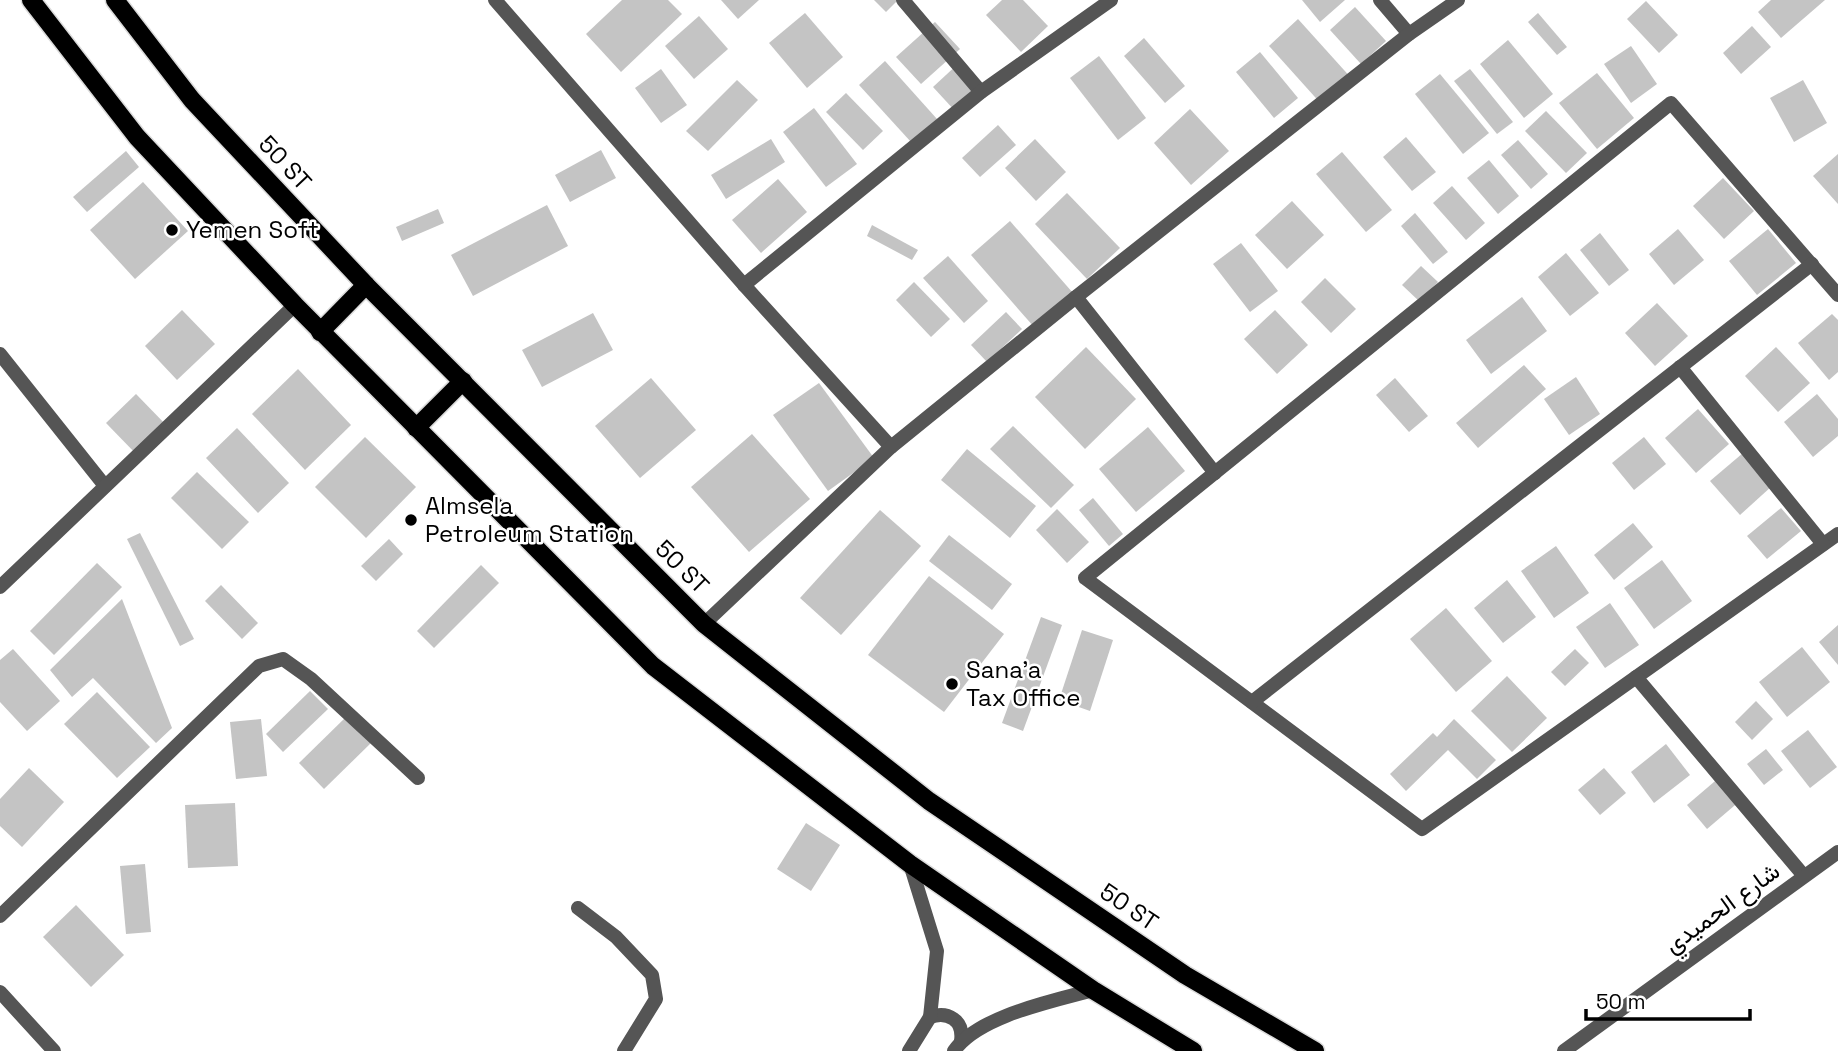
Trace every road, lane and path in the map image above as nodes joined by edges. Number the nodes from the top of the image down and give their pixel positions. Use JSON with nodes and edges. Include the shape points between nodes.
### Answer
{"nodes":[{"id":1,"x":31,"y":0,"type":"edge"},
{"id":2,"x":115,"y":0,"type":"edge"},
{"id":3,"x":495,"y":0,"type":"edge"},
{"id":4,"x":903,"y":0,"type":"edge"},
{"id":5,"x":1111,"y":0,"type":"edge"},
{"id":6,"x":1380,"y":0,"type":"edge"},
{"id":7,"x":1458,"y":0,"type":"edge"},
{"id":8,"x":1409,"y":34,"type":"junction"},
{"id":9,"x":981,"y":92,"type":"junction"},
{"id":10,"x":1812,"y":264,"type":"junction"},
{"id":11,"x":366,"y":285,"type":"junction"},
{"id":12,"x":744,"y":285,"type":"junction"},
{"id":13,"x":1838,"y":295,"type":"edge"},
{"id":14,"x":1076,"y":297,"type":"junction"},
{"id":15,"x":295,"y":306,"type":"junction"},
{"id":16,"x":320,"y":332,"type":"junction"},
{"id":17,"x":0,"y":354,"type":"edge"},
{"id":18,"x":1680,"y":367,"type":"junction"},
{"id":19,"x":463,"y":381,"type":"junction"},
{"id":20,"x":416,"y":428,"type":"junction"},
{"id":21,"x":891,"y":447,"type":"junction"},
{"id":22,"x":1215,"y":473,"type":"junction"},
{"id":23,"x":105,"y":486,"type":"junction"},
{"id":24,"x":1838,"y":534,"type":"edge"},
{"id":25,"x":1824,"y":544,"type":"junction"},
{"id":26,"x":0,"y":587,"type":"edge"},
{"id":27,"x":704,"y":625,"type":"junction"},
{"id":28,"x":1636,"y":677,"type":"junction"},
{"id":29,"x":1252,"y":702,"type":"junction"},
{"id":30,"x":418,"y":778,"type":"dead end"},
{"id":31,"x":1838,"y":852,"type":"edge"},
{"id":32,"x":910,"y":864,"type":"junction"},
{"id":33,"x":1804,"y":876,"type":"junction"},
{"id":34,"x":578,"y":908,"type":"dead end"},
{"id":35,"x":0,"y":916,"type":"edge"},
{"id":36,"x":1093,"y":990,"type":"junction"},
{"id":37,"x":0,"y":992,"type":"edge"},
{"id":38,"x":930,"y":1017,"type":"junction"},
{"id":39,"x":957,"y":1046,"type":"edge"},
{"id":40,"x":54,"y":1051,"type":"edge"},
{"id":41,"x":624,"y":1051,"type":"edge"},
{"id":42,"x":909,"y":1051,"type":"edge"},
{"id":43,"x":1193,"y":1051,"type":"edge"},
{"id":44,"x":1315,"y":1051,"type":"edge"},
{"id":45,"x":1564,"y":1051,"type":"edge"}],
"edges":[{"from":1,"to":15,"type":"main road","via":[[137,137]]},
{"from":2,"to":11,"type":"main road","name":"50 ST","via":[[192,100]]},
{"from":3,"to":12,"type":"street"},
{"from":4,"to":9,"type":"street"},
{"from":5,"to":9,"type":"street"},
{"from":6,"to":8,"type":"street"},
{"from":7,"to":8,"type":"street"},
{"from":8,"to":14,"type":"street"},
{"from":9,"to":12,"type":"street"},
{"from":10,"to":13,"type":"street"},
{"from":10,"to":18,"type":"street"},
{"from":10,"to":22,"type":"street","via":[[1671,103]]},
{"from":11,"to":16,"type":"main road"},
{"from":11,"to":19,"type":"main road","name":"50 ST"},
{"from":12,"to":21,"type":"street"},
{"from":14,"to":21,"type":"street"},
{"from":14,"to":22,"type":"street"},
{"from":15,"to":16,"type":"main road"},
{"from":15,"to":23,"type":"street"},
{"from":16,"to":20,"type":"main road"},
{"from":17,"to":23,"type":"street"},
{"from":18,"to":25,"type":"street"},
{"from":18,"to":29,"type":"street"},
{"from":19,"to":20,"type":"main road"},
{"from":19,"to":27,"type":"main road","name":"50 ST"},
{"from":20,"to":32,"type":"main road","via":[[653,666]]},
{"from":21,"to":27,"type":"street"},
{"from":22,"to":29,"type":"street","via":[[1085,578]]},
{"from":23,"to":26,"type":"street"},
{"from":24,"to":25,"type":"street"},
{"from":25,"to":28,"type":"street"},
{"from":27,"to":44,"type":"main road","name":"50 ST","via":[[929,801],[1185,975]]},
{"from":28,"to":29,"type":"street","via":[[1422,829]]},
{"from":28,"to":33,"type":"street"},
{"from":30,"to":35,"type":"street","via":[[311,679],[283,659],[259,666]]},
{"from":31,"to":33,"type":"street","name":"شارع الحميدي"},
{"from":32,"to":36,"type":"main road"},
{"from":32,"to":38,"type":"street","via":[[937,951]]},
{"from":33,"to":45,"type":"street","name":"شارع الحميدي"},
{"from":34,"to":41,"type":"street","via":[[652,975],[656,999]]},
{"from":36,"to":39,"type":"street","via":[[1006,1015]]},
{"from":36,"to":43,"type":"main road"},
{"from":37,"to":40,"type":"street"},
{"from":38,"to":39,"type":"street","via":[[953,1017],[961,1028]]},
{"from":38,"to":42,"type":"street"}]}
